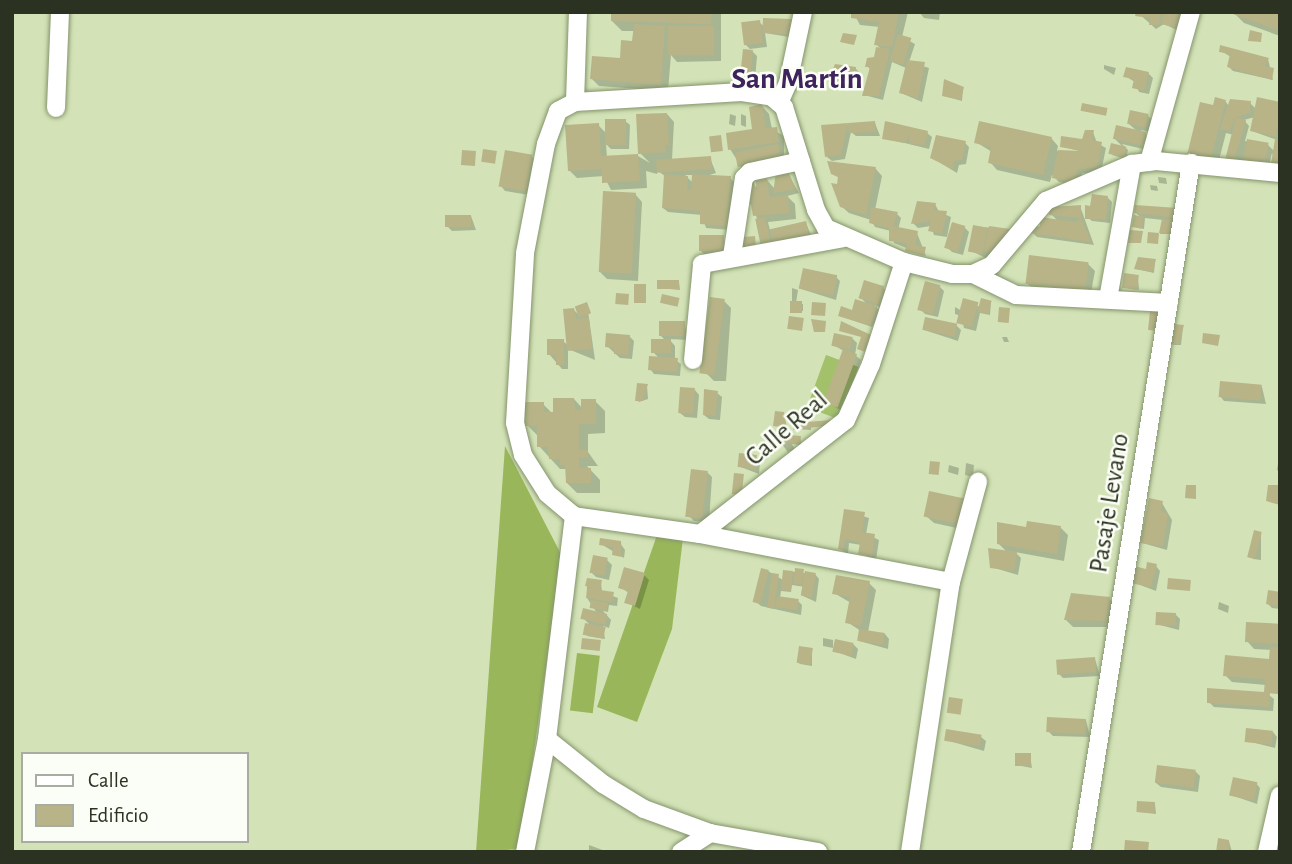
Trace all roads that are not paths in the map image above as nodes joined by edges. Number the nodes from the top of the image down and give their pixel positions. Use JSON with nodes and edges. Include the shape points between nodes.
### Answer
{"nodes":[{"id":1,"x":60,"y":12,"type":"edge"},
{"id":2,"x":578,"y":12,"type":"edge"},
{"id":3,"x":803,"y":12,"type":"edge"},
{"id":4,"x":1191,"y":12,"type":"edge"},
{"id":5,"x":575,"y":102,"type":"junction"},
{"id":6,"x":779,"y":103,"type":"junction"},
{"id":7,"x":56,"y":108,"type":"dead end"},
{"id":8,"x":801,"y":161,"type":"junction"},
{"id":9,"x":1140,"y":163,"type":"junction"},
{"id":10,"x":1191,"y":163,"type":"junction"},
{"id":11,"x":1280,"y":173,"type":"edge"},
{"id":12,"x":843,"y":238,"type":"junction"},
{"id":13,"x":732,"y":256,"type":"junction"},
{"id":14,"x":904,"y":262,"type":"junction"},
{"id":15,"x":973,"y":274,"type":"junction"},
{"id":16,"x":1108,"y":299,"type":"junction"},
{"id":17,"x":1169,"y":303,"type":"junction"},
{"id":18,"x":693,"y":360,"type":"dead end"},
{"id":19,"x":978,"y":482,"type":"dead end"},
{"id":20,"x":574,"y":516,"type":"junction"},
{"id":21,"x":700,"y":534,"type":"junction"},
{"id":22,"x":951,"y":582,"type":"junction"},
{"id":23,"x":548,"y":738,"type":"junction"},
{"id":24,"x":1280,"y":794,"type":"edge"},
{"id":25,"x":710,"y":833,"type":"junction"},
{"id":26,"x":525,"y":852,"type":"edge"},
{"id":27,"x":681,"y":852,"type":"edge"},
{"id":28,"x":818,"y":852,"type":"edge"},
{"id":29,"x":910,"y":852,"type":"edge"},
{"id":30,"x":1081,"y":852,"type":"edge"},
{"id":31,"x":1267,"y":852,"type":"edge"}],
"edges":[{"from":1,"to":7,"type":"street"},
{"from":2,"to":5,"type":"street"},
{"from":3,"to":6,"type":"street","via":[[788,83]]},
{"from":4,"to":9,"type":"street"},
{"from":5,"to":6,"type":"street","via":[[742,92],[772,97]]},
{"from":5,"to":20,"type":"street","via":[[558,111],[546,144],[531,222],[515,423],[523,455],[547,493]]},
{"from":6,"to":8,"type":"street"},
{"from":8,"to":12,"type":"street","via":[[816,210],[826,228]]},
{"from":8,"to":13,"type":"street","via":[[750,172],[744,178]]},
{"from":9,"to":10,"type":"street"},
{"from":9,"to":15,"type":"street","via":[[1046,201],[1009,249]]},
{"from":9,"to":16,"type":"street"},
{"from":10,"to":11,"type":"street"},
{"from":10,"to":17,"type":"street","name":"Pasaje Levano"},
{"from":12,"to":13,"type":"street"},
{"from":12,"to":14,"type":"street"},
{"from":13,"to":18,"type":"street","via":[[702,264]]},
{"from":14,"to":15,"type":"street","via":[[952,274]]},
{"from":14,"to":21,"type":"street","name":"Calle Real","via":[[871,364],[846,420]]},
{"from":15,"to":16,"type":"street","via":[[1016,295]]},
{"from":16,"to":17,"type":"street"},
{"from":17,"to":30,"type":"street","name":"Pasaje Levano"},
{"from":19,"to":22,"type":"street"},
{"from":20,"to":21,"type":"street"},
{"from":20,"to":23,"type":"street"},
{"from":21,"to":22,"type":"street"},
{"from":22,"to":29,"type":"street"},
{"from":23,"to":25,"type":"street","via":[[644,809]]},
{"from":23,"to":26,"type":"street"},
{"from":24,"to":31,"type":"street"},
{"from":25,"to":27,"type":"street"},
{"from":25,"to":28,"type":"street"}]}
